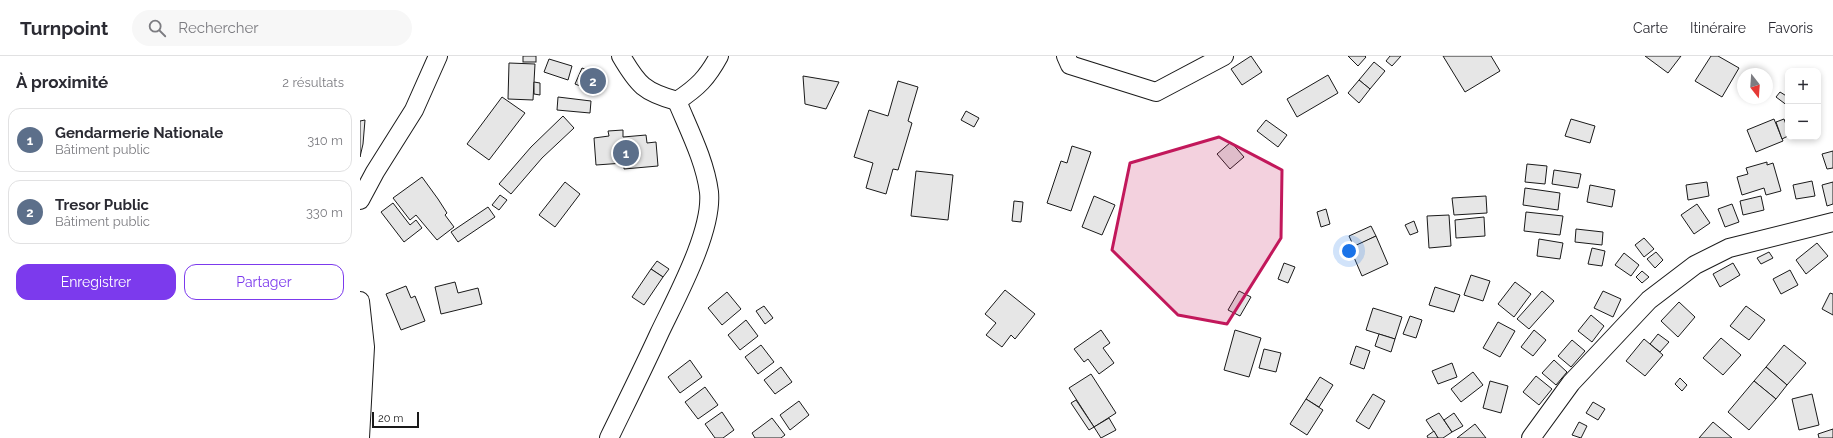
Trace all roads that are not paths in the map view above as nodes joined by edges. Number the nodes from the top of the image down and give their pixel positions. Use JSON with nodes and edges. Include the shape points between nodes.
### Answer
{"nodes":[{"id":1,"x":438,"y":56,"type":"edge"},
{"id":2,"x":621,"y":56,"type":"edge"},
{"id":3,"x":719,"y":56,"type":"edge"},
{"id":4,"x":1066,"y":56,"type":"edge"},
{"id":5,"x":1224,"y":56,"type":"edge"},
{"id":6,"x":677,"y":101,"type":"junction"},
{"id":7,"x":360,"y":200,"type":"edge"},
{"id":8,"x":1833,"y":222,"type":"edge"},
{"id":9,"x":360,"y":301,"type":"edge"},
{"id":10,"x":360,"y":438,"type":"edge"},
{"id":11,"x":609,"y":438,"type":"edge"},
{"id":12,"x":1531,"y":438,"type":"edge"}],
"edges":[{"from":1,"to":7,"type":"street","via":[[414,110]]},
{"from":2,"to":6,"type":"street","via":[[638,82],[654,95]]},
{"from":3,"to":6,"type":"street","via":[[697,88]]},
{"from":4,"to":5,"type":"street","via":[[1070,65],[1156,92]]},
{"from":6,"to":11,"type":"street","via":[[703,166],[709,192],[709,211],[704,232],[681,289]]},
{"from":8,"to":12,"type":"street","via":[[1729,248],[1695,265],[1649,300],[1571,383]]},
{"from":9,"to":10,"type":"street","via":[[364,347]]}]}
